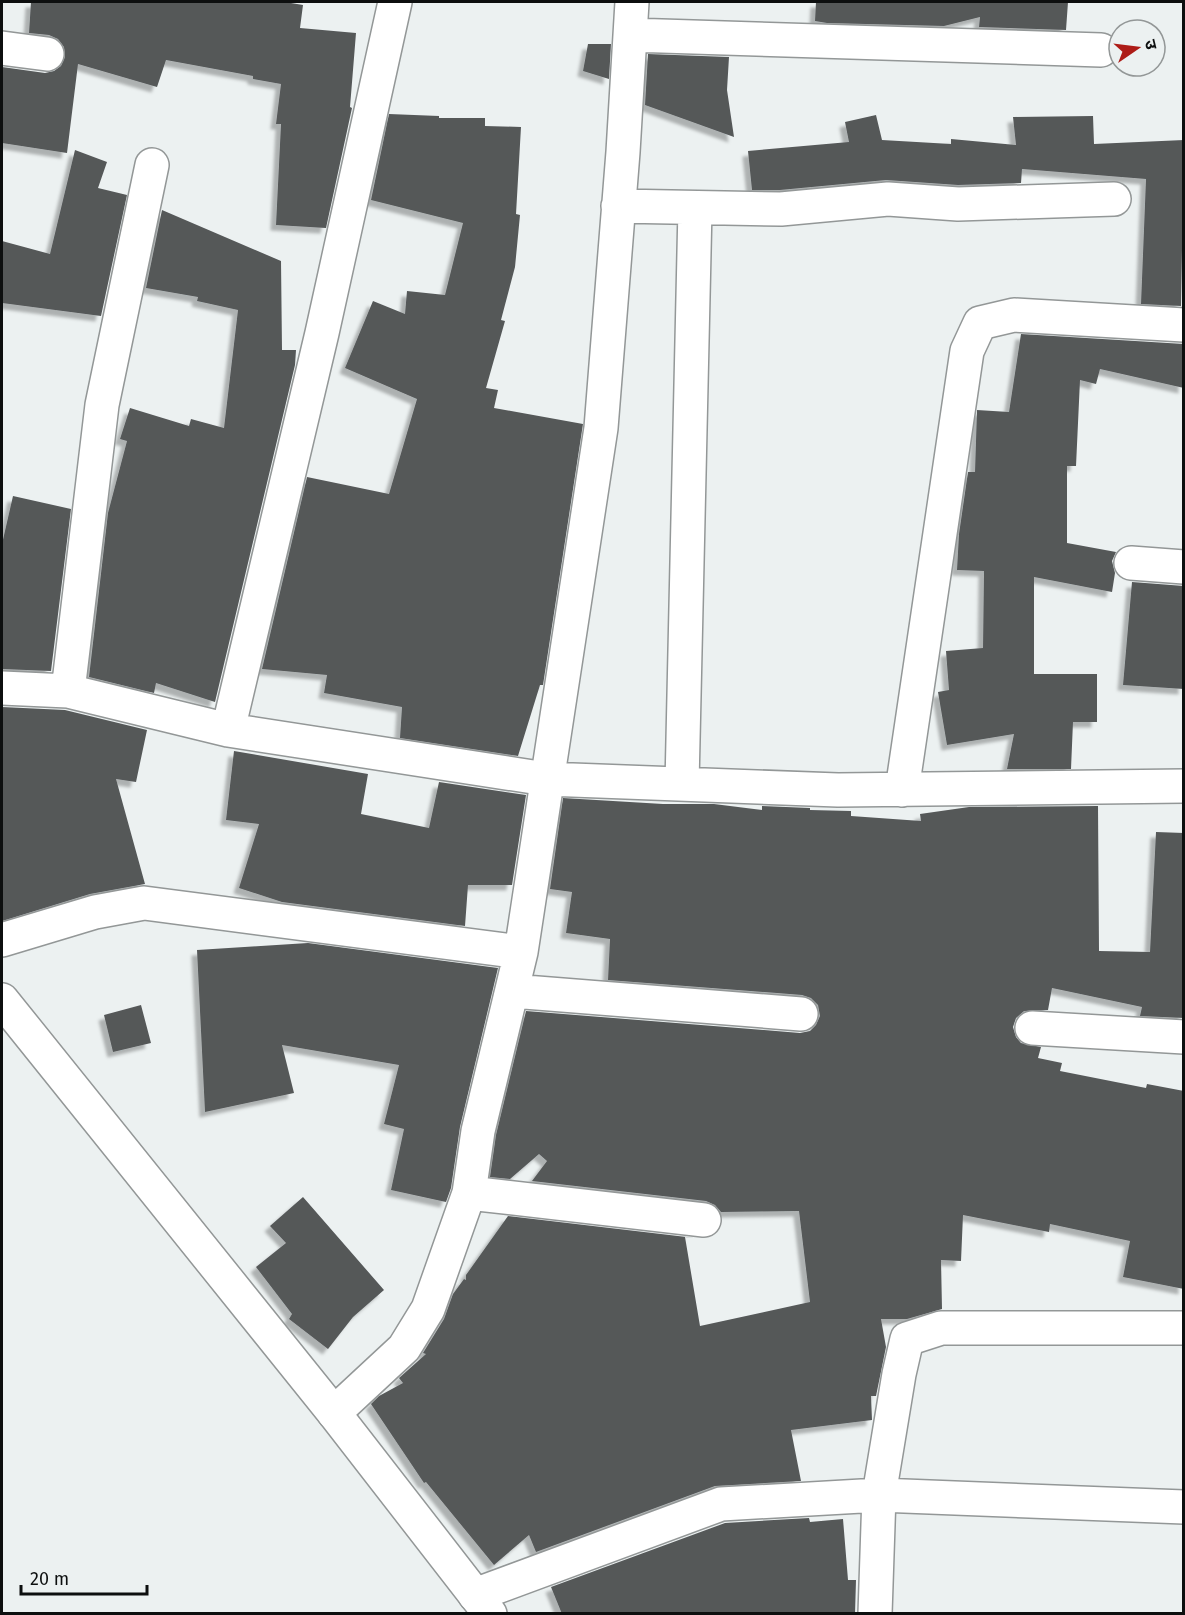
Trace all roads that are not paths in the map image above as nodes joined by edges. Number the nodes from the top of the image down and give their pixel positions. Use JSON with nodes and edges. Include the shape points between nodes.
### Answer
{"nodes":[{"id":1,"x":395,"y":2,"type":"edge"},
{"id":2,"x":632,"y":2,"type":"edge"},
{"id":3,"x":630,"y":35,"type":"junction"},
{"id":4,"x":2,"y":48,"type":"edge"},
{"id":5,"x":1101,"y":50,"type":"dead end"},
{"id":6,"x":47,"y":54,"type":"dead end"},
{"id":7,"x":152,"y":165,"type":"dead end"},
{"id":8,"x":1114,"y":199,"type":"dead end"},
{"id":9,"x":618,"y":206,"type":"junction"},
{"id":10,"x":695,"y":208,"type":"junction"},
{"id":11,"x":1184,"y":325,"type":"edge"},
{"id":12,"x":1131,"y":563,"type":"dead end"},
{"id":13,"x":1184,"y":567,"type":"edge"},
{"id":14,"x":2,"y":688,"type":"edge"},
{"id":15,"x":68,"y":691,"type":"junction"},
{"id":16,"x":228,"y":730,"type":"junction"},
{"id":17,"x":546,"y":778,"type":"junction"},
{"id":18,"x":682,"y":784,"type":"junction"},
{"id":19,"x":1184,"y":786,"type":"edge"},
{"id":20,"x":902,"y":790,"type":"junction"},
{"id":21,"x":2,"y":940,"type":"edge"},
{"id":22,"x":521,"y":952,"type":"junction"},
{"id":23,"x":512,"y":991,"type":"junction"},
{"id":24,"x":2,"y":1000,"type":"edge"},
{"id":25,"x":801,"y":1014,"type":"dead end"},
{"id":26,"x":1032,"y":1028,"type":"dead end"},
{"id":27,"x":1184,"y":1037,"type":"edge"},
{"id":28,"x":469,"y":1193,"type":"junction"},
{"id":29,"x":704,"y":1220,"type":"dead end"},
{"id":30,"x":1184,"y":1328,"type":"edge"},
{"id":31,"x":334,"y":1413,"type":"junction"},
{"id":32,"x":879,"y":1495,"type":"junction"},
{"id":33,"x":1184,"y":1507,"type":"edge"},
{"id":34,"x":482,"y":1604,"type":"edge"},
{"id":35,"x":875,"y":1614,"type":"edge"}],
"edges":[{"from":1,"to":16,"type":"street"},
{"from":2,"to":3,"type":"street"},
{"from":3,"to":5,"type":"street"},
{"from":3,"to":9,"type":"street"},
{"from":4,"to":6,"type":"street"},
{"from":7,"to":15,"type":"street","via":[[102,405]]},
{"from":8,"to":10,"type":"street","via":[[958,204],[888,199],[781,209]]},
{"from":9,"to":10,"type":"street"},
{"from":9,"to":17,"type":"street","via":[[601,428]]},
{"from":10,"to":18,"type":"street"},
{"from":11,"to":20,"type":"street","via":[[1014,315],[980,323],[967,351]]},
{"from":12,"to":13,"type":"street"},
{"from":14,"to":15,"type":"street"},
{"from":15,"to":16,"type":"street"},
{"from":16,"to":17,"type":"street"},
{"from":17,"to":18,"type":"street"},
{"from":17,"to":22,"type":"street"},
{"from":18,"to":20,"type":"street"},
{"from":19,"to":20,"type":"street"},
{"from":21,"to":22,"type":"street","via":[[95,912],[144,903]]},
{"from":22,"to":23,"type":"street"},
{"from":23,"to":25,"type":"street"},
{"from":23,"to":28,"type":"street","via":[[478,1131]]},
{"from":24,"to":31,"type":"street"},
{"from":26,"to":27,"type":"street"},
{"from":28,"to":29,"type":"street"},
{"from":28,"to":31,"type":"street","via":[[428,1309],[404,1348]]},
{"from":30,"to":32,"type":"street","via":[[941,1328],[907,1339]]},
{"from":31,"to":34,"type":"street"},
{"from":32,"to":33,"type":"street"},
{"from":32,"to":34,"type":"street","via":[[721,1504]]},
{"from":32,"to":35,"type":"street"}]}
